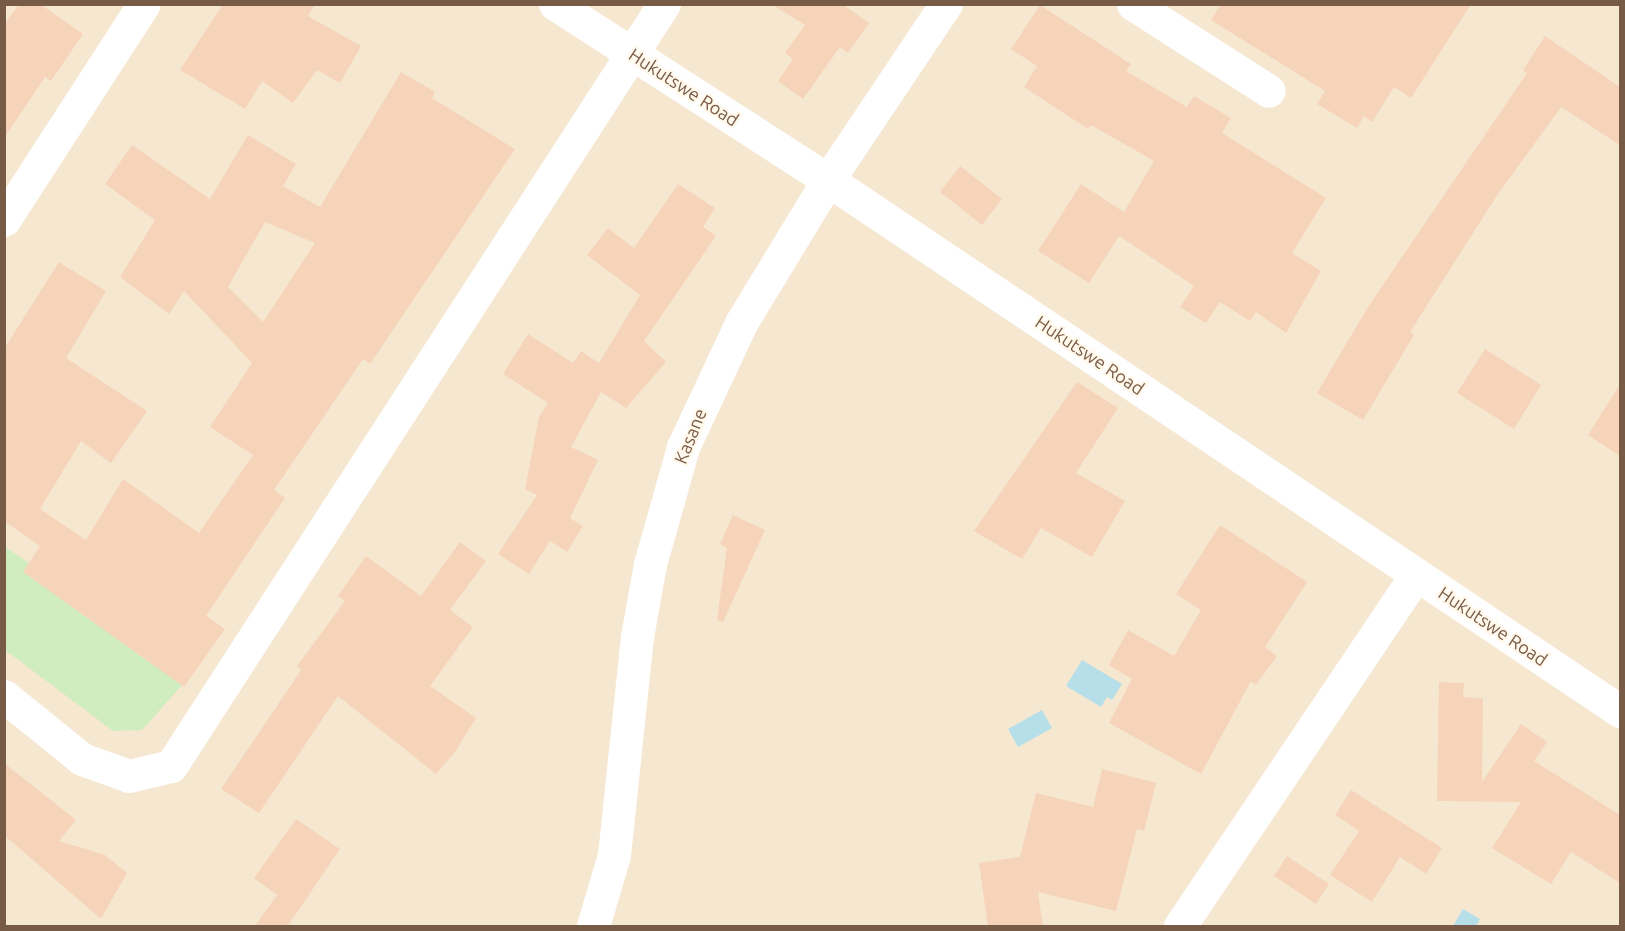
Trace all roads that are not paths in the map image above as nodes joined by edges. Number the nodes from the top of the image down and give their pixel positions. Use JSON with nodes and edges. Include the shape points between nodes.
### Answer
{"nodes":[{"id":1,"x":144,"y":4,"type":"edge"},
{"id":2,"x":555,"y":4,"type":"edge"},
{"id":3,"x":664,"y":4,"type":"edge"},
{"id":4,"x":946,"y":4,"type":"edge"},
{"id":5,"x":1133,"y":4,"type":"edge"},
{"id":6,"x":633,"y":54,"type":"junction"},
{"id":7,"x":1269,"y":90,"type":"dead end"},
{"id":8,"x":828,"y":180,"type":"junction"},
{"id":9,"x":4,"y":220,"type":"edge"},
{"id":10,"x":1416,"y":575,"type":"junction"},
{"id":11,"x":4,"y":696,"type":"edge"},
{"id":12,"x":1620,"y":711,"type":"edge"},
{"id":13,"x":593,"y":927,"type":"edge"},
{"id":14,"x":1180,"y":927,"type":"edge"}],
"edges":[{"from":1,"to":9,"type":"street"},
{"from":2,"to":6,"type":"street","name":"Hukutswe Road"},
{"from":3,"to":6,"type":"street"},
{"from":4,"to":8,"type":"street","name":"Kasane"},
{"from":5,"to":7,"type":"street"},
{"from":6,"to":8,"type":"street","name":"Hukutswe Road"},
{"from":6,"to":11,"type":"street","via":[[171,766],[129,776],[82,759]]},
{"from":8,"to":10,"type":"street","name":"Hukutswe Road"},
{"from":8,"to":13,"type":"street","name":"Kasane","via":[[741,323],[683,447],[650,564],[637,637],[614,855]]},
{"from":10,"to":12,"type":"street","name":"Hukutswe Road"},
{"from":10,"to":14,"type":"street"}]}
